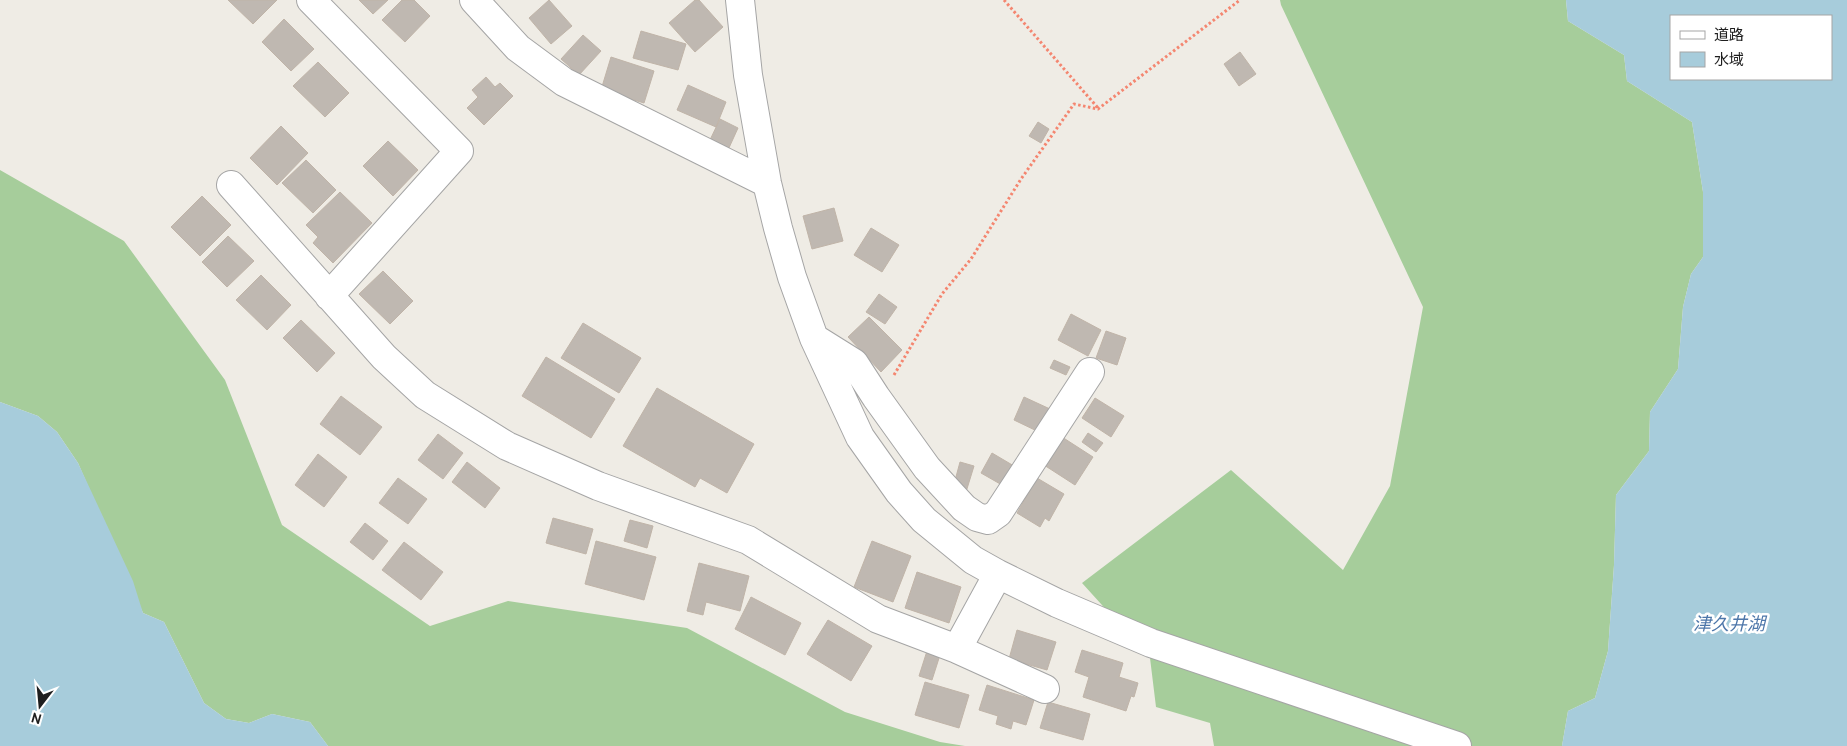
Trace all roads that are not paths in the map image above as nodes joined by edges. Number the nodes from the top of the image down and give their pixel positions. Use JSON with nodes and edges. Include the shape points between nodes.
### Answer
{"nodes":[{"id":1,"x":311,"y":0,"type":"edge"},
{"id":2,"x":474,"y":0,"type":"edge"},
{"id":3,"x":740,"y":0,"type":"edge"},
{"id":4,"x":767,"y":183,"type":"junction"},
{"id":5,"x":231,"y":185,"type":"dead end"},
{"id":6,"x":330,"y":296,"type":"junction"},
{"id":7,"x":814,"y":338,"type":"junction"},
{"id":8,"x":1090,"y":372,"type":"dead end"},
{"id":9,"x":998,"y":574,"type":"junction"},
{"id":10,"x":957,"y":649,"type":"junction"},
{"id":11,"x":1045,"y":689,"type":"dead end"},
{"id":12,"x":1457,"y":746,"type":"edge"}],
"edges":[{"from":1,"to":6,"type":"street","via":[[459,150]]},
{"from":2,"to":4,"type":"street","via":[[518,48],[564,82]]},
{"from":3,"to":4,"type":"street","via":[[748,75]]},
{"from":4,"to":7,"type":"street","via":[[790,269]]},
{"from":5,"to":6,"type":"street"},
{"from":6,"to":10,"type":"street","via":[[384,357],[425,395],[507,446],[598,486],[748,540],[878,619]]},
{"from":7,"to":8,"type":"street","via":[[854,363],[927,468],[964,508],[988,520],[998,513]]},
{"from":7,"to":9,"type":"street","via":[[860,437],[894,486],[951,544]]},
{"from":9,"to":10,"type":"street"},
{"from":9,"to":12,"type":"street","via":[[1151,643]]},
{"from":10,"to":11,"type":"street"}]}
